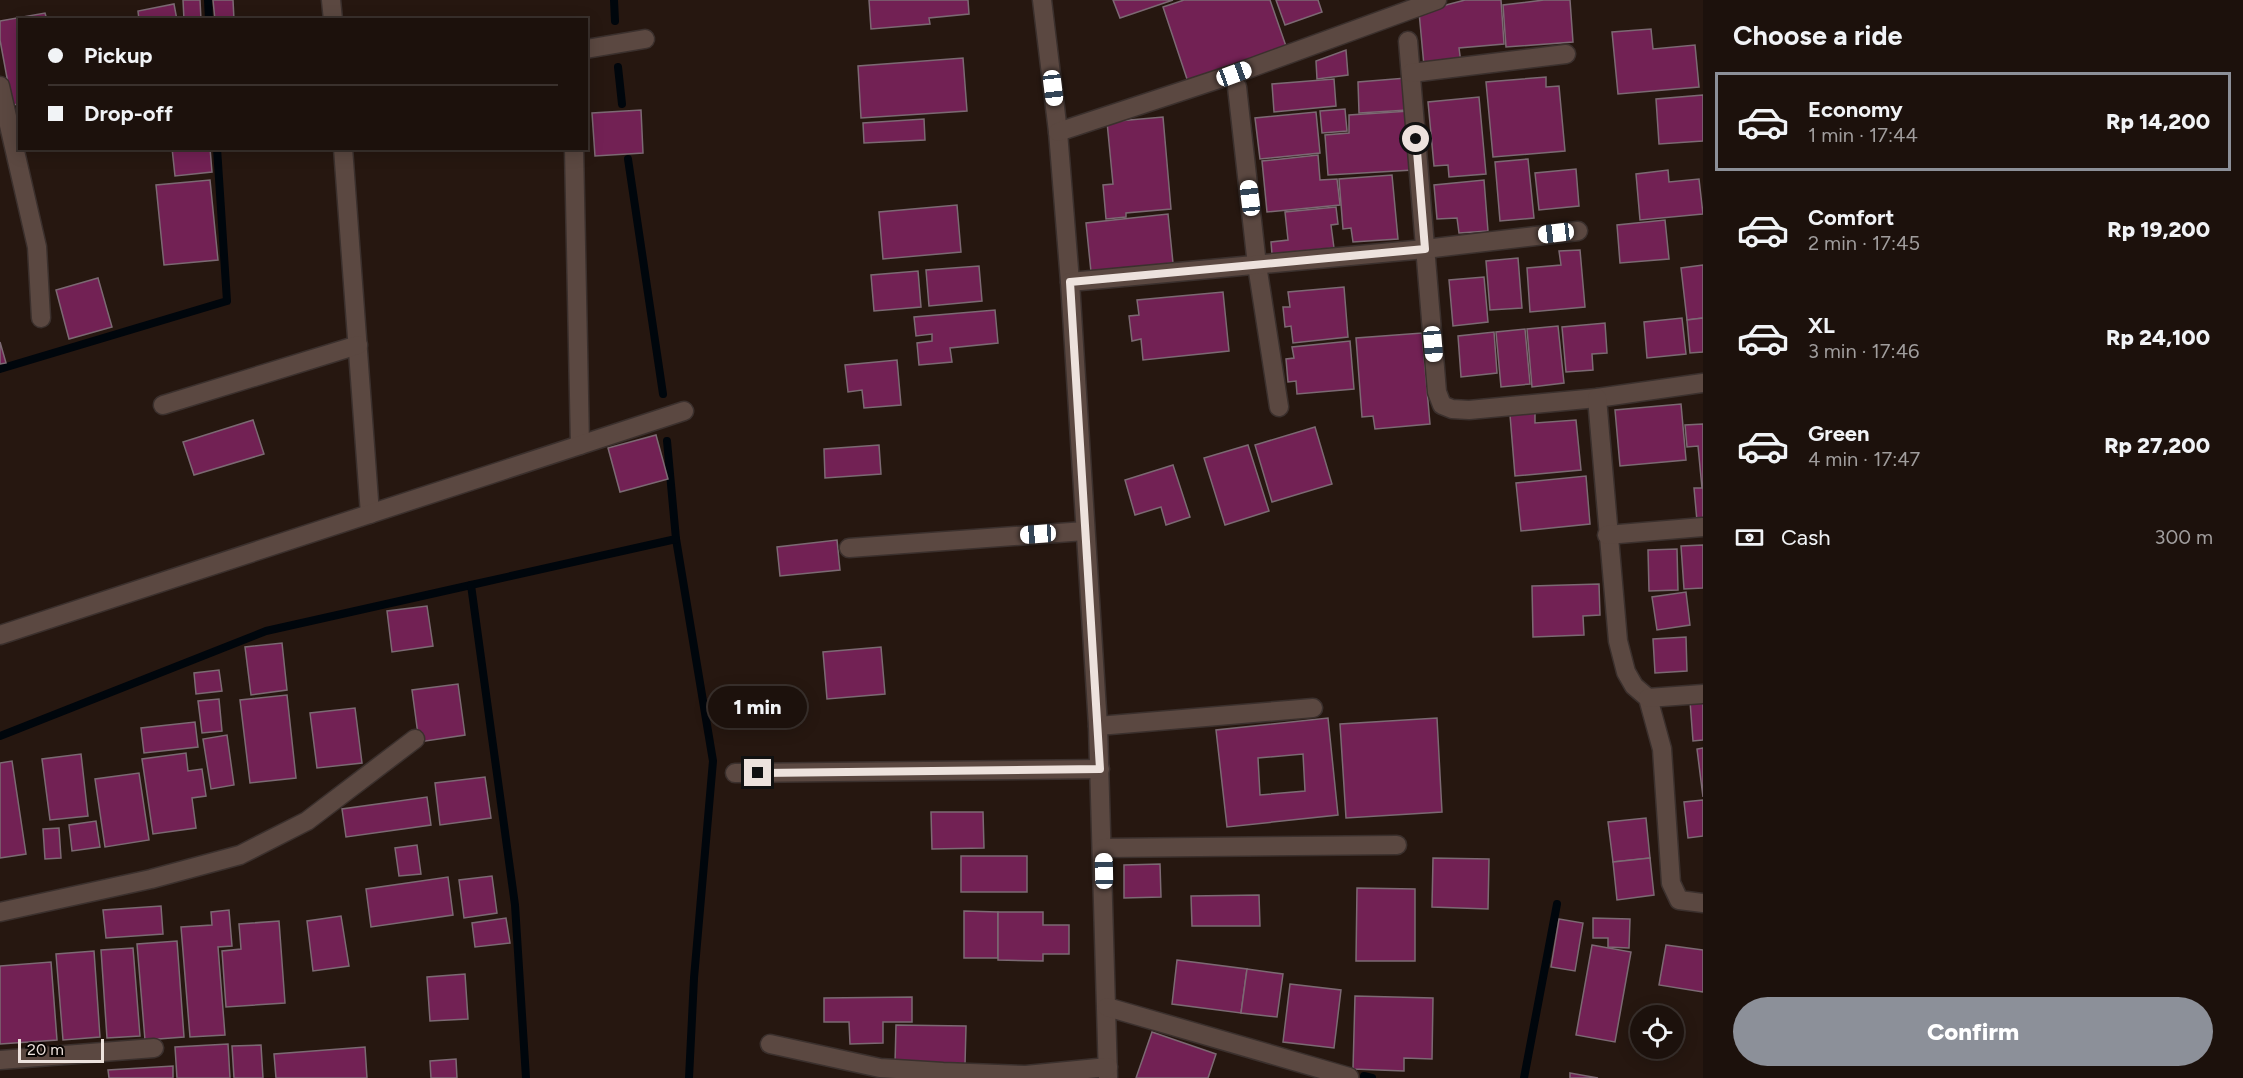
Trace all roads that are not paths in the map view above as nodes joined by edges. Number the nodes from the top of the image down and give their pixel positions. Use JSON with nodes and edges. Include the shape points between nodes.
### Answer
{"nodes":[{"id":1,"x":332,"y":0,"type":"edge"},
{"id":2,"x":1042,"y":0,"type":"edge"},
{"id":3,"x":1437,"y":0,"type":"edge"},
{"id":4,"x":333,"y":18,"type":"edge"},
{"id":5,"x":645,"y":39,"type":"dead end"},
{"id":6,"x":1408,"y":41,"type":"dead end"},
{"id":7,"x":588,"y":49,"type":"edge"},
{"id":8,"x":1566,"y":54,"type":"dead end"},
{"id":9,"x":1411,"y":73,"type":"junction"},
{"id":10,"x":0,"y":86,"type":"edge"},
{"id":11,"x":1237,"y":87,"type":"dead end"},
{"id":12,"x":1058,"y":132,"type":"junction"},
{"id":13,"x":343,"y":150,"type":"edge"},
{"id":14,"x":574,"y":150,"type":"edge"},
{"id":15,"x":1578,"y":231,"type":"dead end"},
{"id":16,"x":1425,"y":249,"type":"junction"},
{"id":17,"x":1257,"y":265,"type":"junction"},
{"id":18,"x":1070,"y":282,"type":"junction"},
{"id":19,"x":41,"y":318,"type":"dead end"},
{"id":20,"x":358,"y":345,"type":"junction"},
{"id":21,"x":1703,"y":383,"type":"edge"},
{"id":22,"x":1597,"y":398,"type":"junction"},
{"id":23,"x":163,"y":405,"type":"dead end"},
{"id":24,"x":1279,"y":407,"type":"dead end"},
{"id":25,"x":684,"y":411,"type":"dead end"},
{"id":26,"x":580,"y":445,"type":"junction"},
{"id":27,"x":370,"y":514,"type":"junction"},
{"id":28,"x":1703,"y":527,"type":"edge"},
{"id":29,"x":1085,"y":531,"type":"junction"},
{"id":30,"x":1607,"y":535,"type":"junction"},
{"id":31,"x":849,"y":548,"type":"dead end"},
{"id":32,"x":0,"y":635,"type":"edge"},
{"id":33,"x":1703,"y":694,"type":"edge"},
{"id":34,"x":1648,"y":698,"type":"junction"},
{"id":35,"x":1313,"y":708,"type":"dead end"},
{"id":36,"x":1098,"y":726,"type":"junction"},
{"id":37,"x":415,"y":739,"type":"dead end"},
{"id":38,"x":1100,"y":769,"type":"junction"},
{"id":39,"x":735,"y":773,"type":"dead end"},
{"id":40,"x":1397,"y":846,"type":"dead end"},
{"id":41,"x":1103,"y":848,"type":"junction"},
{"id":42,"x":1703,"y":903,"type":"edge"},
{"id":43,"x":0,"y":912,"type":"edge"},
{"id":44,"x":1107,"y":1007,"type":"junction"},
{"id":45,"x":770,"y":1044,"type":"dead end"},
{"id":46,"x":154,"y":1048,"type":"dead end"},
{"id":47,"x":0,"y":1060,"type":"edge"},
{"id":48,"x":1108,"y":1073,"type":"edge"},
{"id":49,"x":1349,"y":1077,"type":"edge"}],
"edges":[{"from":1,"to":4,"type":"street"},
{"from":2,"to":12,"type":"street"},
{"from":3,"to":12,"type":"street","via":[[1234,74]]},
{"from":5,"to":7,"type":"street"},
{"from":6,"to":9,"type":"street"},
{"from":8,"to":9,"type":"street"},
{"from":9,"to":16,"type":"street"},
{"from":10,"to":19,"type":"street","via":[[37,247]]},
{"from":11,"to":17,"type":"street"},
{"from":12,"to":18,"type":"street"},
{"from":13,"to":20,"type":"street"},
{"from":14,"to":26,"type":"street"},
{"from":15,"to":16,"type":"street"},
{"from":16,"to":17,"type":"street"},
{"from":16,"to":22,"type":"street","via":[[1437,392],[1442,405],[1469,410]]},
{"from":17,"to":18,"type":"street"},
{"from":17,"to":24,"type":"street"},
{"from":18,"to":29,"type":"street"},
{"from":20,"to":23,"type":"street"},
{"from":20,"to":27,"type":"street"},
{"from":21,"to":22,"type":"street"},
{"from":22,"to":30,"type":"street"},
{"from":25,"to":26,"type":"street"},
{"from":26,"to":27,"type":"street"},
{"from":27,"to":32,"type":"street"},
{"from":28,"to":30,"type":"street"},
{"from":29,"to":31,"type":"street"},
{"from":29,"to":36,"type":"street"},
{"from":30,"to":34,"type":"street","via":[[1618,641],[1626,672]]},
{"from":33,"to":34,"type":"street"},
{"from":34,"to":42,"type":"street","via":[[1662,749],[1671,883],[1680,900]]},
{"from":35,"to":36,"type":"street"},
{"from":36,"to":38,"type":"street"},
{"from":37,"to":43,"type":"street","via":[[307,821],[240,855]]},
{"from":38,"to":39,"type":"street"},
{"from":38,"to":41,"type":"street"},
{"from":40,"to":41,"type":"street"},
{"from":41,"to":44,"type":"street"},
{"from":44,"to":48,"type":"street"},
{"from":44,"to":49,"type":"street"},
{"from":45,"to":48,"type":"street","via":[[891,1068],[1026,1075]]},
{"from":46,"to":47,"type":"street"}]}
